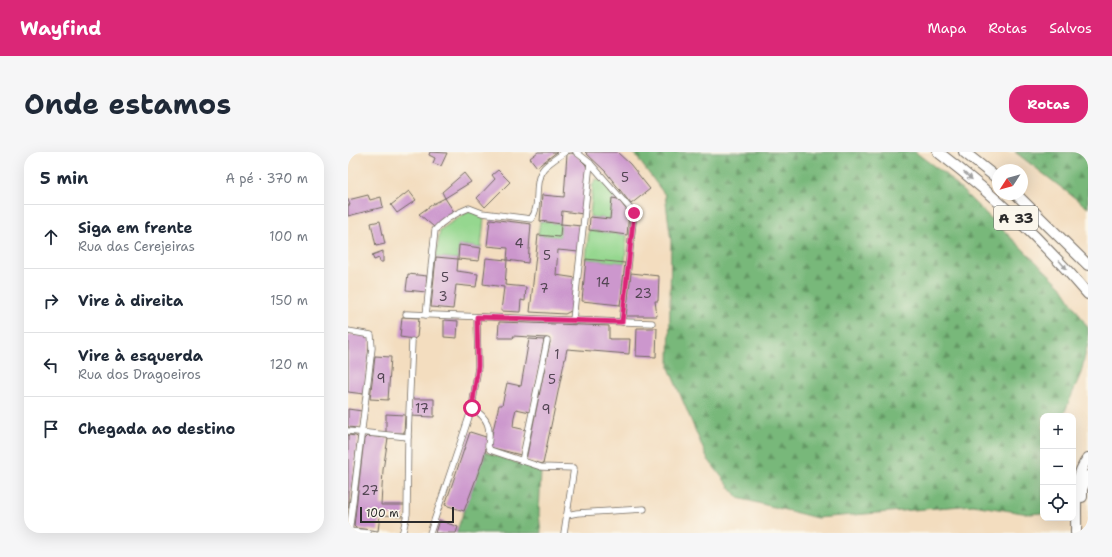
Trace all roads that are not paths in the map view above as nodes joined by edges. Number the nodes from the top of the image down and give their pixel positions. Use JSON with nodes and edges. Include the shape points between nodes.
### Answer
{"nodes":[{"id":1,"x":565,"y":152,"type":"edge"},
{"id":2,"x":576,"y":152,"type":"edge"},
{"id":3,"x":938,"y":152,"type":"edge"},
{"id":4,"x":964,"y":152,"type":"edge"},
{"id":5,"x":590,"y":163,"type":"junction"},
{"id":6,"x":992,"y":174,"type":"edge"},
{"id":7,"x":1022,"y":200,"type":"edge"},
{"id":8,"x":1071,"y":249,"type":"junction"},
{"id":9,"x":1088,"y":265,"type":"edge"},
{"id":10,"x":1088,"y":270,"type":"edge"},
{"id":11,"x":1087,"y":293,"type":"edge"},
{"id":12,"x":406,"y":314,"type":"dead end"},
{"id":13,"x":426,"y":315,"type":"junction"},
{"id":14,"x":477,"y":317,"type":"junction"},
{"id":15,"x":573,"y":320,"type":"junction"},
{"id":16,"x":622,"y":322,"type":"junction"},
{"id":17,"x":652,"y":323,"type":"dead end"},
{"id":18,"x":348,"y":331,"type":"edge"},
{"id":19,"x":412,"y":341,"type":"dead end"},
{"id":20,"x":547,"y":341,"type":"dead end"},
{"id":21,"x":472,"y":408,"type":"junction"},
{"id":22,"x":348,"y":431,"type":"edge"},
{"id":23,"x":361,"y":433,"type":"junction"},
{"id":24,"x":408,"y":437,"type":"junction"},
{"id":25,"x":1088,"y":458,"type":"edge"},
{"id":26,"x":522,"y":461,"type":"junction"},
{"id":27,"x":1088,"y":476,"type":"edge"},
{"id":28,"x":644,"y":509,"type":"dead end"},
{"id":29,"x":567,"y":515,"type":"junction"},
{"id":30,"x":348,"y":532,"type":"edge"},
{"id":31,"x":368,"y":533,"type":"edge"},
{"id":32,"x":402,"y":533,"type":"edge"},
{"id":33,"x":430,"y":533,"type":"edge"},
{"id":34,"x":564,"y":533,"type":"edge"},
{"id":35,"x":1076,"y":533,"type":"edge"},
{"id":36,"x":1081,"y":533,"type":"edge"}],
"edges":[{"from":1,"to":13,"type":"street","via":[[544,168],[539,178],[536,213],[531,219],[482,213],[470,208],[451,216],[435,230]]},
{"from":2,"to":5,"type":"street"},
{"from":3,"to":11,"type":"highway","number":"A 33","one_way":true,"via":[[1027,228]]},
{"from":4,"to":6,"type":"highway"},
{"from":5,"to":15,"type":"street"},
{"from":5,"to":16,"type":"street","via":[[634,213]]},
{"from":7,"to":8,"type":"highway","number":"A 33"},
{"from":8,"to":9,"type":"highway"},
{"from":8,"to":10,"type":"highway","number":"A 33"},
{"from":12,"to":13,"type":"street"},
{"from":13,"to":14,"type":"street"},
{"from":14,"to":15,"type":"street"},
{"from":14,"to":21,"type":"street","via":[[478,366]]},
{"from":15,"to":16,"type":"street"},
{"from":16,"to":17,"type":"street"},
{"from":18,"to":23,"type":"street","via":[[371,335],[372,348]]},
{"from":19,"to":24,"type":"street"},
{"from":20,"to":26,"type":"street"},
{"from":21,"to":26,"type":"street","via":[[487,424],[490,435],[488,449]]},
{"from":21,"to":33,"type":"street"},
{"from":22,"to":23,"type":"street"},
{"from":23,"to":24,"type":"street"},
{"from":23,"to":30,"type":"street"},
{"from":24,"to":32,"type":"street","via":[[407,514]]},
{"from":25,"to":35,"type":"highway","via":[[1083,463],[1078,478]]},
{"from":26,"to":29,"type":"street","via":[[541,467],[574,468]]},
{"from":27,"to":36,"type":"highway","via":[[1082,489]]},
{"from":28,"to":29,"type":"street"},
{"from":29,"to":34,"type":"street"},
{"from":30,"to":31,"type":"street"}]}
